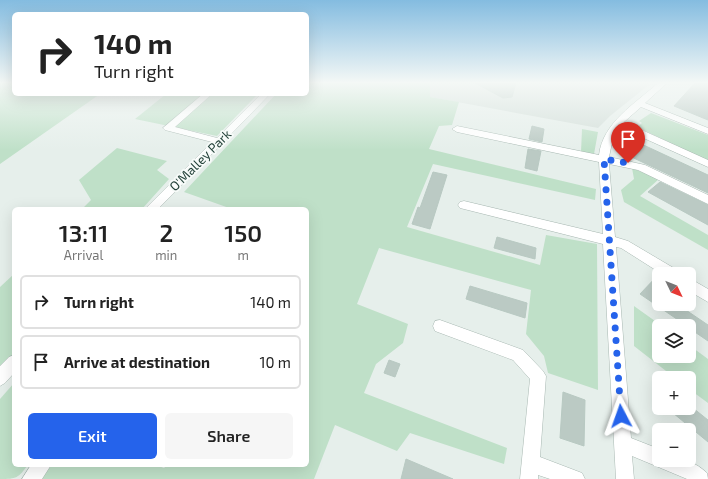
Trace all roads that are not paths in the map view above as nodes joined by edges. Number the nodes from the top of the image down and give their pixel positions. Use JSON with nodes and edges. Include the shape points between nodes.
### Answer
{"nodes":[{"id":1,"x":195,"y":105,"type":"edge"},
{"id":2,"x":254,"y":105,"type":"edge"},
{"id":3,"x":638,"y":105,"type":"edge"},
{"id":4,"x":643,"y":105,"type":"edge"},
{"id":5,"x":618,"y":123,"type":"junction"},
{"id":6,"x":457,"y":129,"type":"dead end"},
{"id":7,"x":708,"y":131,"type":"edge"},
{"id":8,"x":218,"y":141,"type":"junction"},
{"id":9,"x":604,"y":159,"type":"junction"},
{"id":10,"x":708,"y":164,"type":"edge"},
{"id":11,"x":708,"y":200,"type":"edge"},
{"id":12,"x":464,"y":205,"type":"dead end"},
{"id":13,"x":153,"y":207,"type":"edge"},
{"id":14,"x":610,"y":241,"type":"junction"},
{"id":15,"x":661,"y":267,"type":"edge"},
{"id":16,"x":696,"y":288,"type":"edge"},
{"id":17,"x":708,"y":296,"type":"edge"},
{"id":18,"x":440,"y":326,"type":"dead end"},
{"id":19,"x":12,"y":364,"type":"edge"},
{"id":20,"x":0,"y":378,"type":"edge"},
{"id":21,"x":623,"y":444,"type":"junction"},
{"id":22,"x":652,"y":455,"type":"edge"},
{"id":23,"x":40,"y":467,"type":"edge"},
{"id":24,"x":682,"y":467,"type":"edge"},
{"id":25,"x":529,"y":471,"type":"edge"},
{"id":26,"x":31,"y":479,"type":"edge"},
{"id":27,"x":576,"y":479,"type":"edge"},
{"id":28,"x":625,"y":479,"type":"edge"},
{"id":29,"x":701,"y":479,"type":"edge"}],
"edges":[{"from":1,"to":8,"type":"street","via":[[168,128]]},
{"from":2,"to":8,"type":"street","name":"O'Malley Park"},
{"from":3,"to":5,"type":"street"},
{"from":4,"to":7,"type":"street"},
{"from":5,"to":9,"type":"street","via":[[609,132]]},
{"from":5,"to":10,"type":"street"},
{"from":6,"to":9,"type":"street"},
{"from":8,"to":13,"type":"street","name":"O'Malley Park"},
{"from":9,"to":11,"type":"street","via":[[641,167]]},
{"from":9,"to":14,"type":"street"},
{"from":12,"to":14,"type":"street"},
{"from":14,"to":15,"type":"street","via":[[624,244]]},
{"from":14,"to":21,"type":"street"},
{"from":16,"to":17,"type":"street"},
{"from":18,"to":25,"type":"street","via":[[518,355],[538,376]]},
{"from":19,"to":20,"type":"street"},
{"from":21,"to":22,"type":"street"},
{"from":21,"to":28,"type":"street"},
{"from":23,"to":26,"type":"street"},
{"from":24,"to":29,"type":"street","via":[[692,471]]},
{"from":25,"to":27,"type":"street"}]}
